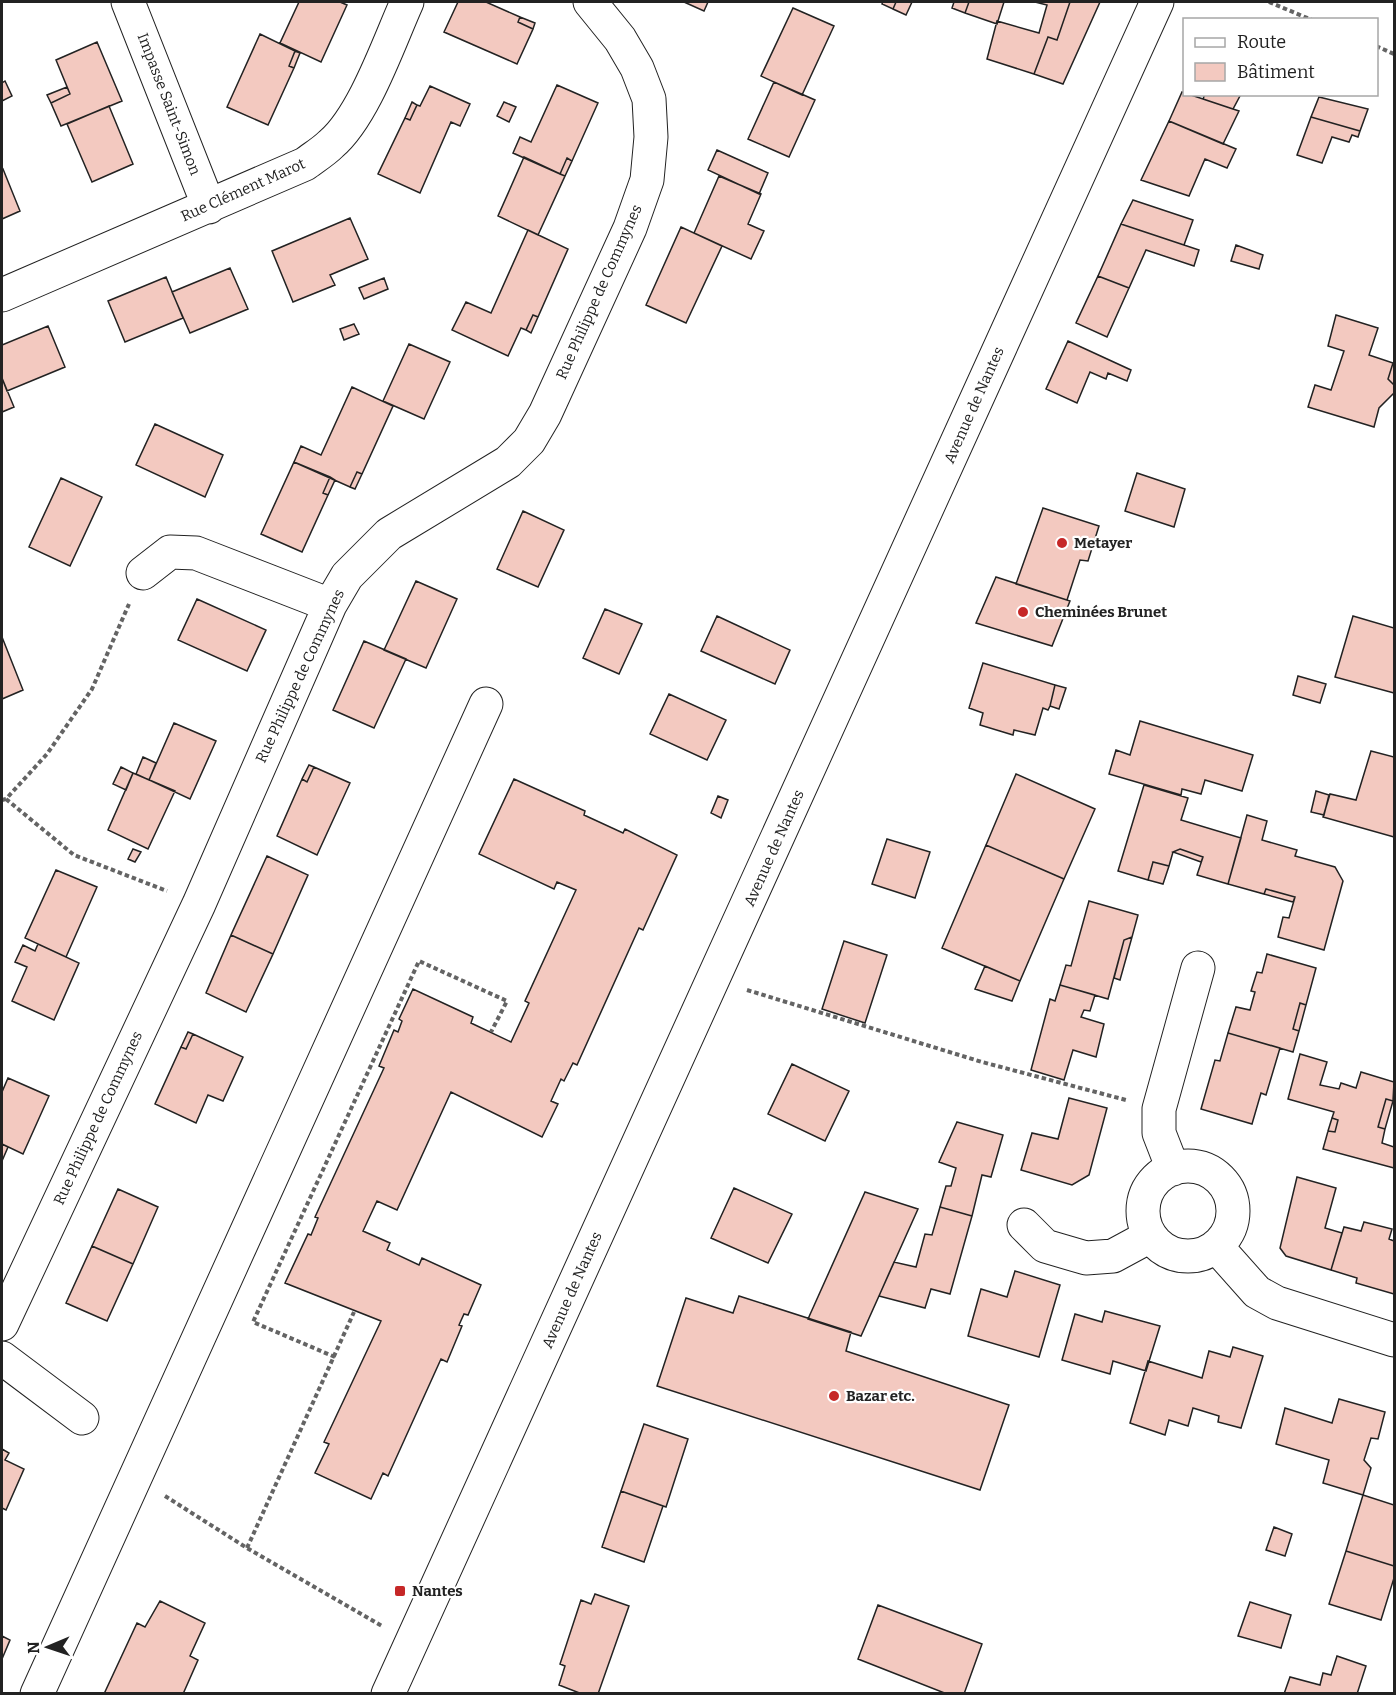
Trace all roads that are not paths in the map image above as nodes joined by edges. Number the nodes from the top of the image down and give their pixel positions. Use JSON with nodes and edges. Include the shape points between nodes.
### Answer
{"nodes":[{"id":1,"x":128,"y":2,"type":"edge"},
{"id":2,"x":407,"y":2,"type":"edge"},
{"id":3,"x":590,"y":2,"type":"edge"},
{"id":4,"x":1157,"y":2,"type":"edge"},
{"id":5,"x":209,"y":207,"type":"junction"},
{"id":6,"x":2,"y":295,"type":"edge"},
{"id":7,"x":143,"y":573,"type":"road end"},
{"id":8,"x":330,"y":605,"type":"junction"},
{"id":9,"x":486,"y":704,"type":"dead end"},
{"id":10,"x":1198,"y":969,"type":"dead end"},
{"id":11,"x":1173,"y":1169,"type":"junction"},
{"id":12,"x":1024,"y":1225,"type":"dead end"},
{"id":13,"x":1150,"y":1236,"type":"junction"},
{"id":14,"x":1216,"y":1246,"type":"junction"},
{"id":15,"x":2,"y":1324,"type":"edge"},
{"id":16,"x":1395,"y":1340,"type":"edge"},
{"id":17,"x":2,"y":1358,"type":"edge"},
{"id":18,"x":82,"y":1418,"type":"dead end"},
{"id":19,"x":37,"y":1694,"type":"edge"},
{"id":20,"x":388,"y":1694,"type":"edge"}],
"edges":[{"from":1,"to":5,"type":"street","name":"Impasse Saint-Simon"},
{"from":2,"to":5,"type":"street","name":"Rue Clément Marot","via":[[371,82],[333,143],[305,164]]},
{"from":3,"to":8,"type":"street","name":"Rue Philippe de Commynes","via":[[631,58],[650,99],[647,180],[630,228],[529,441],[508,462],[389,534],[347,576]]},
{"from":4,"to":20,"type":"street","name":"Avenue de Nantes"},
{"from":5,"to":6,"type":"street","name":"Rue Clément Marot"},
{"from":7,"to":8,"type":"street","via":[[170,552],[196,553]]},
{"from":8,"to":15,"type":"street","name":"Rue Philippe de Commynes","via":[[199,904]]},
{"from":9,"to":19,"type":"street"},
{"from":10,"to":11,"type":"street","via":[[1159,1109],[1159,1132]]},
{"from":11,"to":13,"type":"street","via":[[1160,1175],[1145,1197],[1144,1224]]},
{"from":11,"to":14,"type":"street","via":[[1193,1167],[1212,1173],[1230,1195],[1231,1223]]},
{"from":12,"to":13,"type":"street","via":[[1045,1246],[1086,1258],[1113,1256]]},
{"from":13,"to":14,"type":"street","via":[[1173,1254],[1188,1256]]},
{"from":14,"to":16,"type":"street","via":[[1257,1292],[1277,1303]]},
{"from":17,"to":18,"type":"street"}]}
